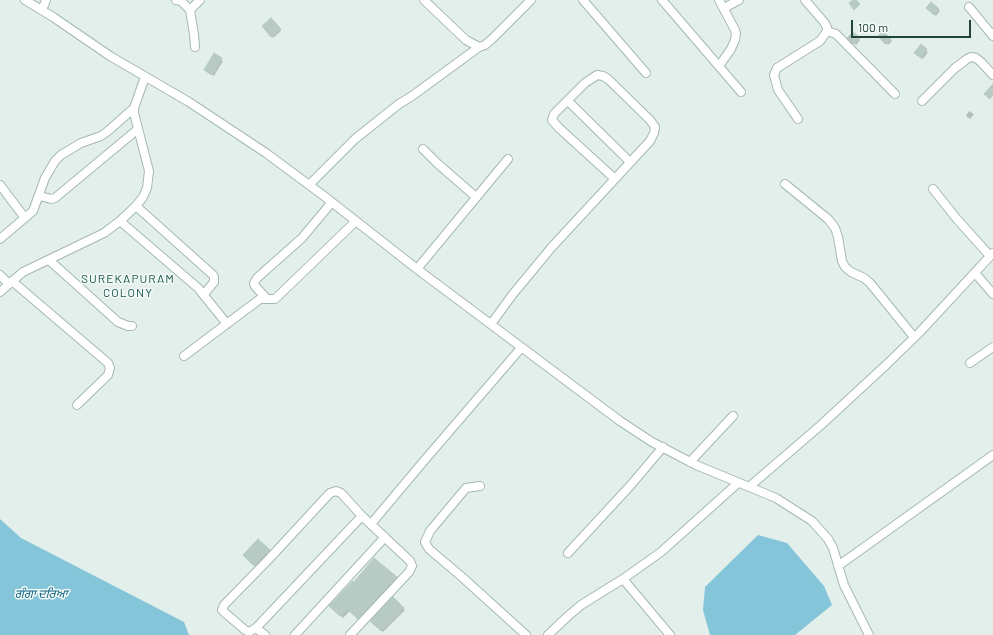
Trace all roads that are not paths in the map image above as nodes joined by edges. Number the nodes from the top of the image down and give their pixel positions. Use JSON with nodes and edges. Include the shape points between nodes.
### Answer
{"nodes":[{"id":1,"x":25,"y":0,"type":"edge"},
{"id":2,"x":46,"y":0,"type":"edge"},
{"id":3,"x":176,"y":0,"type":"edge"},
{"id":4,"x":200,"y":0,"type":"edge"},
{"id":5,"x":424,"y":0,"type":"edge"},
{"id":6,"x":531,"y":0,"type":"edge"},
{"id":7,"x":583,"y":0,"type":"edge"},
{"id":8,"x":662,"y":0,"type":"edge"},
{"id":9,"x":719,"y":0,"type":"edge"},
{"id":10,"x":739,"y":0,"type":"edge"},
{"id":11,"x":805,"y":0,"type":"edge"},
{"id":12,"x":970,"y":7,"type":"dead end"},
{"id":13,"x":724,"y":8,"type":"junction"},
{"id":14,"x":42,"y":10,"type":"junction"},
{"id":15,"x":190,"y":10,"type":"junction"},
{"id":16,"x":827,"y":31,"type":"junction"},
{"id":17,"x":993,"y":36,"type":"edge"},
{"id":18,"x":194,"y":47,"type":"dead end"},
{"id":19,"x":479,"y":47,"type":"junction"},
{"id":20,"x":720,"y":66,"type":"junction"},
{"id":21,"x":646,"y":73,"type":"dead end"},
{"id":22,"x":993,"y":73,"type":"edge"},
{"id":23,"x":145,"y":77,"type":"junction"},
{"id":24,"x":741,"y":92,"type":"dead end"},
{"id":25,"x":895,"y":94,"type":"dead end"},
{"id":26,"x":568,"y":100,"type":"junction"},
{"id":27,"x":922,"y":101,"type":"dead end"},
{"id":28,"x":134,"y":108,"type":"junction"},
{"id":29,"x":798,"y":119,"type":"dead end"},
{"id":30,"x":138,"y":129,"type":"junction"},
{"id":31,"x":423,"y":148,"type":"dead end"},
{"id":32,"x":508,"y":159,"type":"dead end"},
{"id":33,"x":630,"y":162,"type":"junction"},
{"id":34,"x":615,"y":179,"type":"junction"},
{"id":35,"x":785,"y":184,"type":"dead end"},
{"id":36,"x":0,"y":185,"type":"edge"},
{"id":37,"x":308,"y":185,"type":"junction"},
{"id":38,"x":933,"y":189,"type":"dead end"},
{"id":39,"x":40,"y":196,"type":"junction"},
{"id":40,"x":476,"y":197,"type":"junction"},
{"id":41,"x":332,"y":202,"type":"junction"},
{"id":42,"x":136,"y":206,"type":"junction"},
{"id":43,"x":25,"y":218,"type":"junction"},
{"id":44,"x":120,"y":221,"type":"junction"},
{"id":45,"x":356,"y":221,"type":"junction"},
{"id":46,"x":0,"y":239,"type":"edge"},
{"id":47,"x":991,"y":255,"type":"edge"},
{"id":48,"x":49,"y":260,"type":"junction"},
{"id":49,"x":417,"y":269,"type":"junction"},
{"id":50,"x":975,"y":273,"type":"junction"},
{"id":51,"x":0,"y":276,"type":"edge"},
{"id":52,"x":10,"y":282,"type":"junction"},
{"id":53,"x":0,"y":292,"type":"edge"},
{"id":54,"x":204,"y":294,"type":"junction"},
{"id":55,"x":993,"y":294,"type":"edge"},
{"id":56,"x":266,"y":298,"type":"junction"},
{"id":57,"x":227,"y":324,"type":"junction"},
{"id":58,"x":490,"y":324,"type":"junction"},
{"id":59,"x":132,"y":326,"type":"dead end"},
{"id":60,"x":914,"y":337,"type":"junction"},
{"id":61,"x":993,"y":347,"type":"edge"},
{"id":62,"x":521,"y":348,"type":"junction"},
{"id":63,"x":184,"y":356,"type":"dead end"},
{"id":64,"x":970,"y":363,"type":"dead end"},
{"id":65,"x":77,"y":405,"type":"dead end"},
{"id":66,"x":733,"y":416,"type":"dead end"},
{"id":67,"x":663,"y":447,"type":"junction"},
{"id":68,"x":993,"y":455,"type":"edge"},
{"id":69,"x":690,"y":462,"type":"junction"},
{"id":70,"x":738,"y":483,"type":"junction"},
{"id":71,"x":480,"y":486,"type":"dead end"},
{"id":72,"x":749,"y":487,"type":"junction"},
{"id":73,"x":362,"y":516,"type":"junction"},
{"id":74,"x":371,"y":524,"type":"junction"},
{"id":75,"x":385,"y":537,"type":"junction"},
{"id":76,"x":568,"y":553,"type":"dead end"},
{"id":77,"x":838,"y":566,"type":"junction"},
{"id":78,"x":623,"y":579,"type":"junction"},
{"id":79,"x":256,"y":628,"type":"junction"},
{"id":80,"x":265,"y":635,"type":"edge"},
{"id":81,"x":295,"y":635,"type":"edge"},
{"id":82,"x":350,"y":635,"type":"edge"},
{"id":83,"x":526,"y":635,"type":"edge"},
{"id":84,"x":548,"y":635,"type":"edge"},
{"id":85,"x":670,"y":635,"type":"edge"},
{"id":86,"x":869,"y":635,"type":"edge"}],
"edges":[{"from":1,"to":14,"type":"street"},
{"from":2,"to":14,"type":"street"},
{"from":3,"to":15,"type":"street","via":[[181,1]]},
{"from":4,"to":15,"type":"street"},
{"from":5,"to":19,"type":"street","via":[[466,40]]},
{"from":6,"to":19,"type":"street","via":[[492,39]]},
{"from":7,"to":21,"type":"street"},
{"from":8,"to":20,"type":"street"},
{"from":9,"to":13,"type":"street"},
{"from":10,"to":13,"type":"street"},
{"from":11,"to":16,"type":"street","via":[[824,22]]},
{"from":12,"to":17,"type":"street"},
{"from":13,"to":20,"type":"street","via":[[736,34]]},
{"from":14,"to":23,"type":"street"},
{"from":15,"to":18,"type":"street"},
{"from":16,"to":25,"type":"street","via":[[836,34]]},
{"from":16,"to":29,"type":"street","via":[[820,41],[774,71],[774,81],[778,90]]},
{"from":19,"to":37,"type":"street","via":[[355,139]]},
{"from":20,"to":24,"type":"street"},
{"from":22,"to":27,"type":"street","via":[[976,58],[971,57],[955,68]]},
{"from":23,"to":28,"type":"street"},
{"from":23,"to":37,"type":"street","via":[[221,122]]},
{"from":26,"to":33,"type":"street"},
{"from":26,"to":33,"type":"street","via":[[589,80],[597,75],[603,76],[650,120],[655,127],[654,133],[650,141]]},
{"from":26,"to":34,"type":"street","via":[[554,114],[552,120]]},
{"from":28,"to":30,"type":"street"},
{"from":28,"to":39,"type":"street","via":[[101,136],[81,143],[61,155],[45,178]]},
{"from":30,"to":39,"type":"street","via":[[55,198]]},
{"from":30,"to":42,"type":"street","via":[[149,176],[145,192]]},
{"from":31,"to":40,"type":"street"},
{"from":32,"to":40,"type":"street"},
{"from":33,"to":34,"type":"street"},
{"from":34,"to":58,"type":"street","via":[[552,248]]},
{"from":35,"to":60,"type":"street","via":[[828,219],[835,228],[845,267],[870,283]]},
{"from":36,"to":43,"type":"street"},
{"from":37,"to":41,"type":"street"},
{"from":38,"to":47,"type":"street"},
{"from":39,"to":43,"type":"street","via":[[33,211]]},
{"from":40,"to":49,"type":"street"},
{"from":41,"to":45,"type":"street"},
{"from":41,"to":56,"type":"street","via":[[302,238],[257,278],[255,286]]},
{"from":42,"to":44,"type":"street"},
{"from":42,"to":54,"type":"street","via":[[213,275],[214,282]]},
{"from":43,"to":46,"type":"street"},
{"from":44,"to":48,"type":"street","via":[[104,233]]},
{"from":44,"to":54,"type":"street"},
{"from":45,"to":49,"type":"street"},
{"from":45,"to":56,"type":"street","via":[[276,300]]},
{"from":47,"to":50,"type":"street"},
{"from":48,"to":52,"type":"street","via":[[23,272]]},
{"from":48,"to":59,"type":"street","via":[[118,322]]},
{"from":49,"to":58,"type":"street"},
{"from":50,"to":55,"type":"street"},
{"from":50,"to":60,"type":"street"},
{"from":51,"to":52,"type":"street"},
{"from":52,"to":53,"type":"street"},
{"from":52,"to":65,"type":"street","via":[[108,363],[108,375]]},
{"from":54,"to":57,"type":"street"},
{"from":56,"to":57,"type":"street","via":[[260,299]]},
{"from":57,"to":63,"type":"street"},
{"from":58,"to":62,"type":"street"},
{"from":60,"to":72,"type":"street","via":[[847,401]]},
{"from":61,"to":64,"type":"street"},
{"from":62,"to":67,"type":"street","via":[[620,421]]},
{"from":62,"to":74,"type":"street"},
{"from":66,"to":69,"type":"street"},
{"from":67,"to":69,"type":"street"},
{"from":67,"to":76,"type":"street"},
{"from":68,"to":77,"type":"street"},
{"from":69,"to":70,"type":"street"},
{"from":70,"to":72,"type":"street"},
{"from":70,"to":78,"type":"street","via":[[661,552]]},
{"from":71,"to":83,"type":"street","via":[[466,488],[430,531],[425,542],[429,549]]},
{"from":72,"to":77,"type":"street","via":[[776,498],[812,521],[828,539]]},
{"from":73,"to":74,"type":"street"},
{"from":73,"to":79,"type":"street"},
{"from":73,"to":79,"type":"street","via":[[341,494],[332,492],[226,602],[224,612],[239,626],[249,632]]},
{"from":74,"to":75,"type":"street"},
{"from":75,"to":81,"type":"street"},
{"from":75,"to":82,"type":"street","via":[[410,561],[411,569]]},
{"from":77,"to":86,"type":"street","via":[[852,603]]},
{"from":78,"to":84,"type":"street","via":[[581,605]]},
{"from":78,"to":85,"type":"street"},
{"from":79,"to":80,"type":"street"}]}
